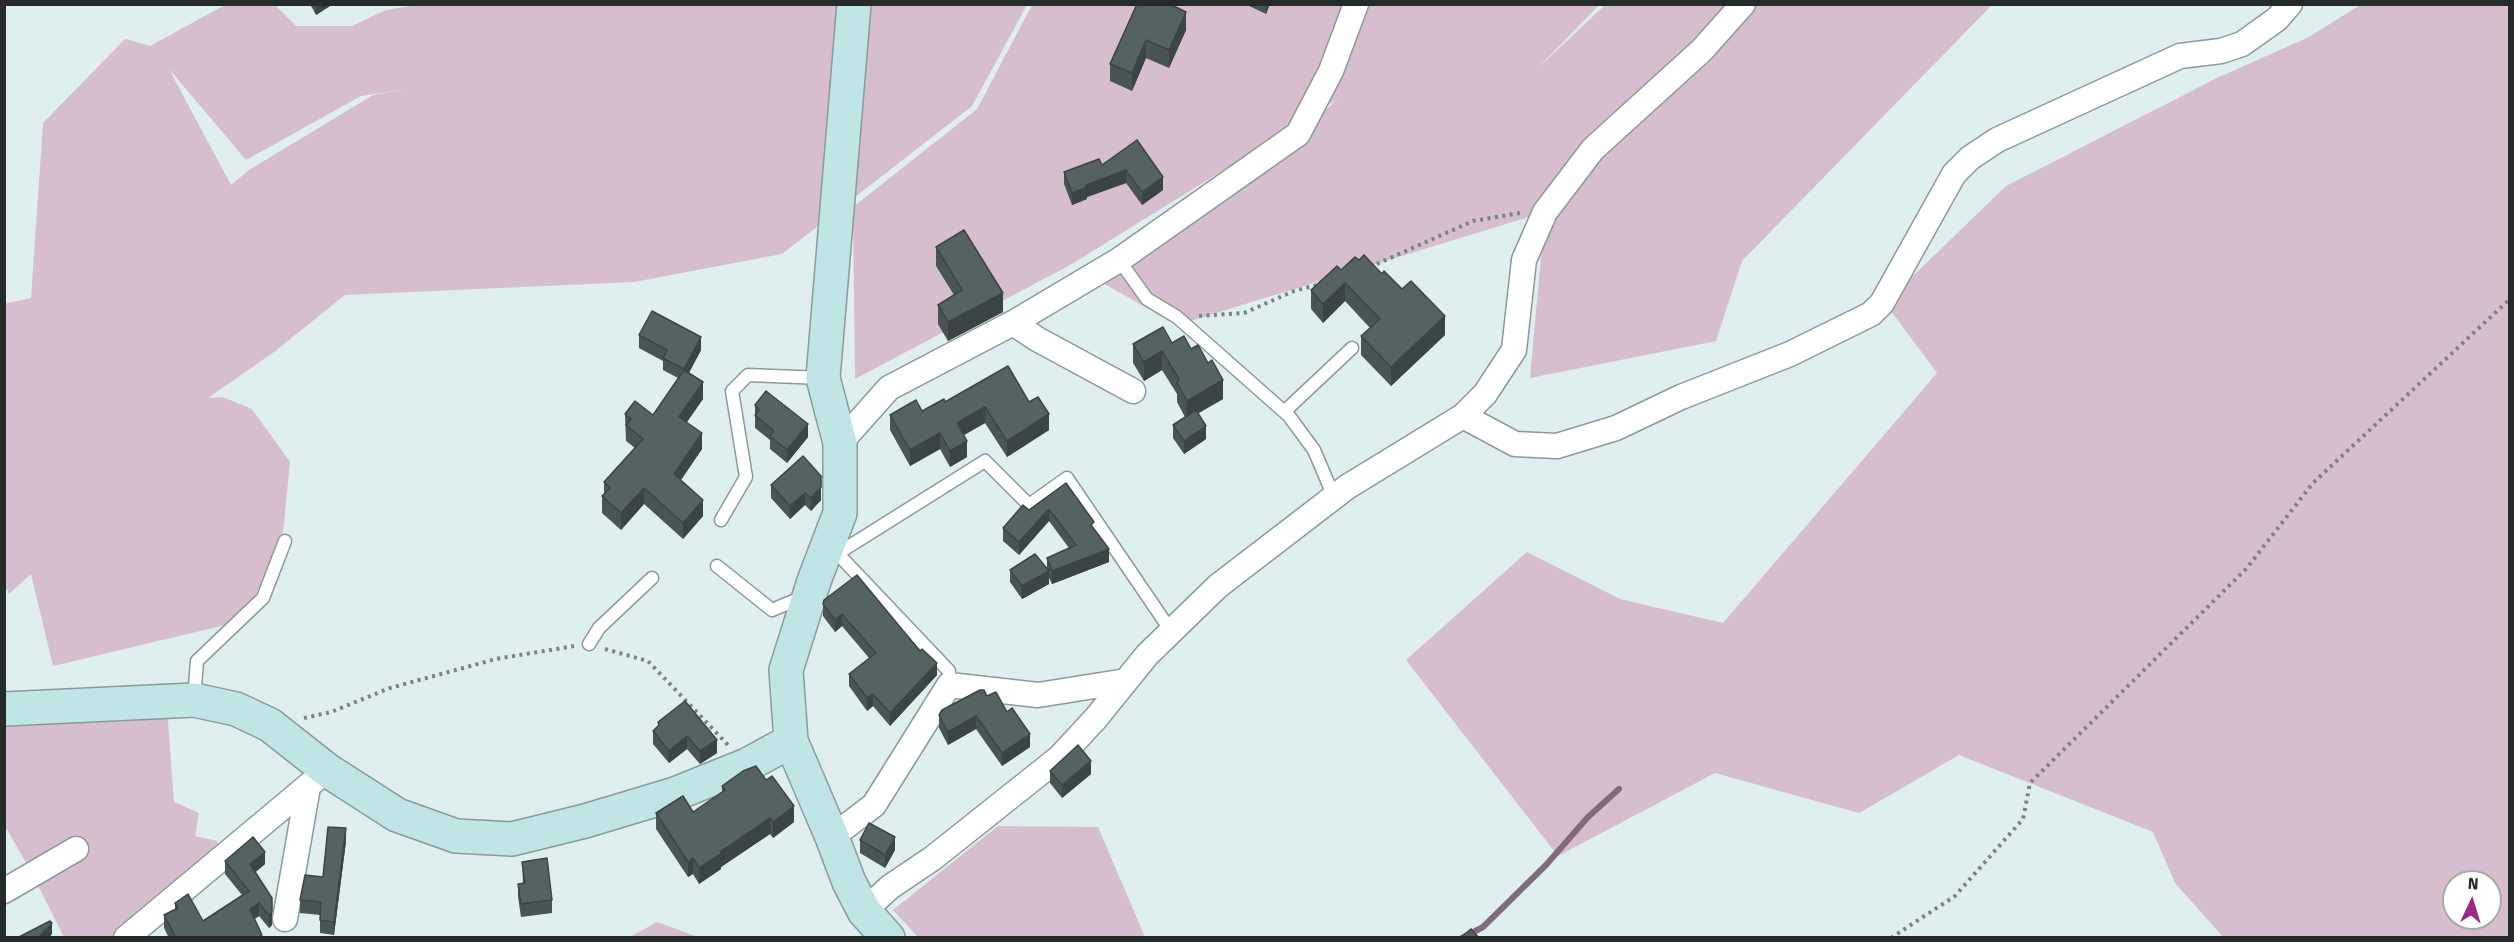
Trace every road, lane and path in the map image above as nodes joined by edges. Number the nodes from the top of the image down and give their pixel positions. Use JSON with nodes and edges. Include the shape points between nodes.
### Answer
{"nodes":[{"id":1,"x":854,"y":4,"type":"edge"},
{"id":2,"x":1356,"y":4,"type":"edge"},
{"id":3,"x":1743,"y":4,"type":"edge"},
{"id":4,"x":2290,"y":4,"type":"edge"},
{"id":5,"x":1545,"y":212,"type":"junction"},
{"id":6,"x":1119,"y":260,"type":"junction"},
{"id":7,"x":1365,"y":270,"type":"edge"},
{"id":8,"x":1327,"y":282,"type":"edge"},
{"id":9,"x":2510,"y":299,"type":"edge"},
{"id":10,"x":1177,"y":317,"type":"junction"},
{"id":11,"x":1013,"y":323,"type":"junction"},
{"id":12,"x":1352,"y":348,"type":"dead end"},
{"id":13,"x":823,"y":378,"type":"junction"},
{"id":14,"x":1133,"y":391,"type":"dead end"},
{"id":15,"x":1285,"y":411,"type":"junction"},
{"id":16,"x":1462,"y":416,"type":"junction"},
{"id":17,"x":840,"y":443,"type":"junction"},
{"id":18,"x":1334,"y":497,"type":"junction"},
{"id":19,"x":721,"y":520,"type":"dead end"},
{"id":20,"x":285,"y":541,"type":"dead end"},
{"id":21,"x":829,"y":559,"type":"junction"},
{"id":22,"x":717,"y":566,"type":"dead end"},
{"id":23,"x":652,"y":578,"type":"dead end"},
{"id":24,"x":810,"y":594,"type":"junction"},
{"id":25,"x":1172,"y":631,"type":"junction"},
{"id":26,"x":589,"y":644,"type":"junction"},
{"id":27,"x":1126,"y":681,"type":"junction"},
{"id":28,"x":949,"y":685,"type":"junction"},
{"id":29,"x":194,"y":700,"type":"junction"},
{"id":30,"x":4,"y":709,"type":"edge"},
{"id":31,"x":270,"y":725,"type":"junction"},
{"id":32,"x":791,"y":741,"type":"junction"},
{"id":33,"x":747,"y":765,"type":"junction"},
{"id":34,"x":317,"y":778,"type":"junction"},
{"id":35,"x":832,"y":837,"type":"junction"},
{"id":36,"x":76,"y":849,"type":"dead end"},
{"id":37,"x":4,"y":891,"type":"edge"},
{"id":38,"x":864,"y":911,"type":"junction"},
{"id":39,"x":285,"y":919,"type":"dead end"},
{"id":40,"x":128,"y":937,"type":"edge"},
{"id":41,"x":888,"y":938,"type":"edge"},
{"id":42,"x":1891,"y":938,"type":"edge"}],
"edges":[{"from":1,"to":13,"type":"street"},
{"from":2,"to":6,"type":"street","via":[[1331,71],[1298,134]]},
{"from":3,"to":5,"type":"street","via":[[1702,50],[1593,149]]},
{"from":4,"to":16,"type":"street","via":[[2277,19],[2242,44],[2180,56],[1997,140],[1970,158],[1954,174],[1871,314],[1790,354],[1681,397],[1616,428],[1557,447],[1515,444]]},
{"from":5,"to":7,"type":"path","via":[[1473,221]]},
{"from":5,"to":16,"type":"street","via":[[1524,260],[1514,350],[1485,394]]},
{"from":6,"to":10,"type":"lane","via":[[1147,299]]},
{"from":6,"to":11,"type":"street"},
{"from":8,"to":10,"type":"path","via":[[1294,291],[1244,313]]},
{"from":9,"to":42,"type":"path","via":[[2313,483],[2246,569],[2030,783],[2023,819],[1955,896]]},
{"from":10,"to":15,"type":"lane"},
{"from":11,"to":14,"type":"street"},
{"from":11,"to":17,"type":"street","via":[[888,388]]},
{"from":12,"to":15,"type":"lane"},
{"from":13,"to":17,"type":"street"},
{"from":13,"to":19,"type":"lane","via":[[748,375],[732,391],[746,477]]},
{"from":15,"to":18,"type":"lane","via":[[1314,450]]},
{"from":16,"to":18,"type":"street"},
{"from":17,"to":21,"type":"street","via":[[840,513]]},
{"from":18,"to":25,"type":"street","via":[[1218,586]]},
{"from":20,"to":29,"type":"lane","via":[[263,598],[197,661]]},
{"from":21,"to":24,"type":"street"},
{"from":21,"to":25,"type":"lane","via":[[985,461],[1029,506],[1067,478]]},
{"from":21,"to":28,"type":"lane","via":[[949,670]]},
{"from":22,"to":24,"type":"lane","via":[[772,610]]},
{"from":23,"to":26,"type":"lane","via":[[599,628]]},
{"from":24,"to":32,"type":"street","via":[[786,670]]},
{"from":25,"to":27,"type":"street"},
{"from":26,"to":31,"type":"path","via":[[496,659],[390,687],[331,712]]},
{"from":26,"to":33,"type":"path","via":[[648,661]]},
{"from":27,"to":28,"type":"street","via":[[1038,695]]},
{"from":27,"to":38,"type":"street","via":[[1060,757]]},
{"from":28,"to":35,"type":"street","via":[[874,805]]},
{"from":29,"to":30,"type":"street"},
{"from":29,"to":31,"type":"street","via":[[236,709]]},
{"from":31,"to":34,"type":"street"},
{"from":32,"to":33,"type":"street"},
{"from":32,"to":35,"type":"street"},
{"from":33,"to":34,"type":"street","via":[[675,794],[512,839],[456,836],[397,815]]},
{"from":34,"to":39,"type":"street"},
{"from":34,"to":40,"type":"street"},
{"from":35,"to":38,"type":"street"},
{"from":36,"to":37,"type":"street"},
{"from":38,"to":41,"type":"street"}]}
